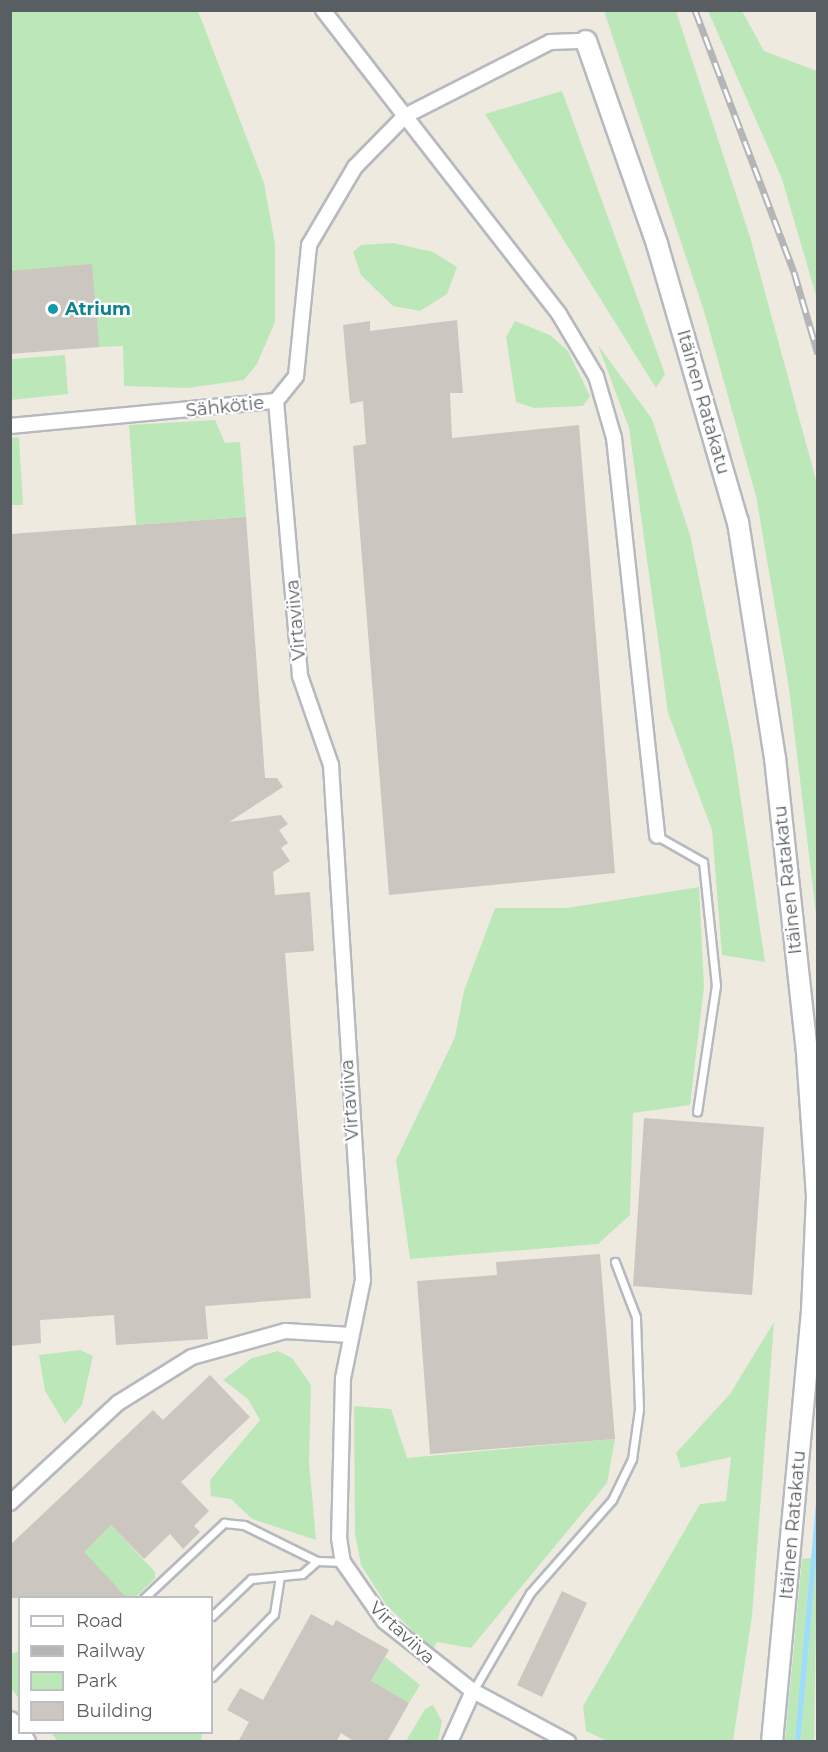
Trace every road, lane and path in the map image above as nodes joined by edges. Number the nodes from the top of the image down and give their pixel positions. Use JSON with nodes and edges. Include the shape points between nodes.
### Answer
{"nodes":[{"id":1,"x":323,"y":10,"type":"edge"},
{"id":2,"x":586,"y":41,"type":"joint"},
{"id":3,"x":405,"y":116,"type":"junction"},
{"id":4,"x":276,"y":401,"type":"junction"},
{"id":5,"x":10,"y":426,"type":"edge"},
{"id":6,"x":657,"y":836,"type":"joint"},
{"id":7,"x":697,"y":1112,"type":"dead end"},
{"id":8,"x":615,"y":1262,"type":"dead end"},
{"id":9,"x":351,"y":1335,"type":"junction"},
{"id":10,"x":10,"y":1503,"type":"edge"},
{"id":11,"x":317,"y":1561,"type":"junction"},
{"id":12,"x":343,"y":1562,"type":"junction"},
{"id":13,"x":279,"y":1576,"type":"junction"},
{"id":14,"x":146,"y":1596,"type":"edge"},
{"id":15,"x":213,"y":1615,"type":"edge"},
{"id":16,"x":213,"y":1676,"type":"edge"},
{"id":17,"x":473,"y":1691,"type":"junction"},
{"id":18,"x":450,"y":1742,"type":"edge"},
{"id":19,"x":568,"y":1742,"type":"edge"},
{"id":20,"x":771,"y":1742,"type":"edge"}],
"edges":[{"from":1,"to":3,"type":"street"},
{"from":2,"to":3,"type":"street","via":[[550,42]]},
{"from":2,"to":20,"type":"street","name":"Itäinen Ratakatu","via":[[657,244],[738,522],[775,758],[806,1041],[817,1197],[812,1311]]},
{"from":3,"to":4,"type":"street","name":"Sähkötie","via":[[355,167],[309,245],[296,376]]},
{"from":3,"to":6,"type":"street","via":[[559,314],[596,376],[614,438]]},
{"from":4,"to":5,"type":"street","name":"Sähkötie"},
{"from":4,"to":9,"type":"street","name":"Virtaviiva","via":[[300,676],[331,765],[363,1280]]},
{"from":6,"to":7,"type":"lane","via":[[703,862],[716,985]]},
{"from":8,"to":17,"type":"lane","via":[[636,1317],[639,1409],[632,1459],[612,1500],[530,1593]]},
{"from":9,"to":10,"type":"street","via":[[285,1331],[192,1357],[118,1403]]},
{"from":9,"to":12,"type":"street","name":"Virtaviiva","via":[[341,1414]]},
{"from":11,"to":12,"type":"lane"},
{"from":11,"to":13,"type":"lane","via":[[303,1574]]},
{"from":11,"to":14,"type":"lane","via":[[244,1525],[224,1523]]},
{"from":12,"to":17,"type":"street","name":"Virtaviiva","via":[[384,1621]]},
{"from":13,"to":15,"type":"lane","via":[[251,1579]]},
{"from":13,"to":16,"type":"lane","via":[[274,1614]]},
{"from":17,"to":18,"type":"street"},
{"from":17,"to":19,"type":"street","name":"Virtaviiva"}]}
